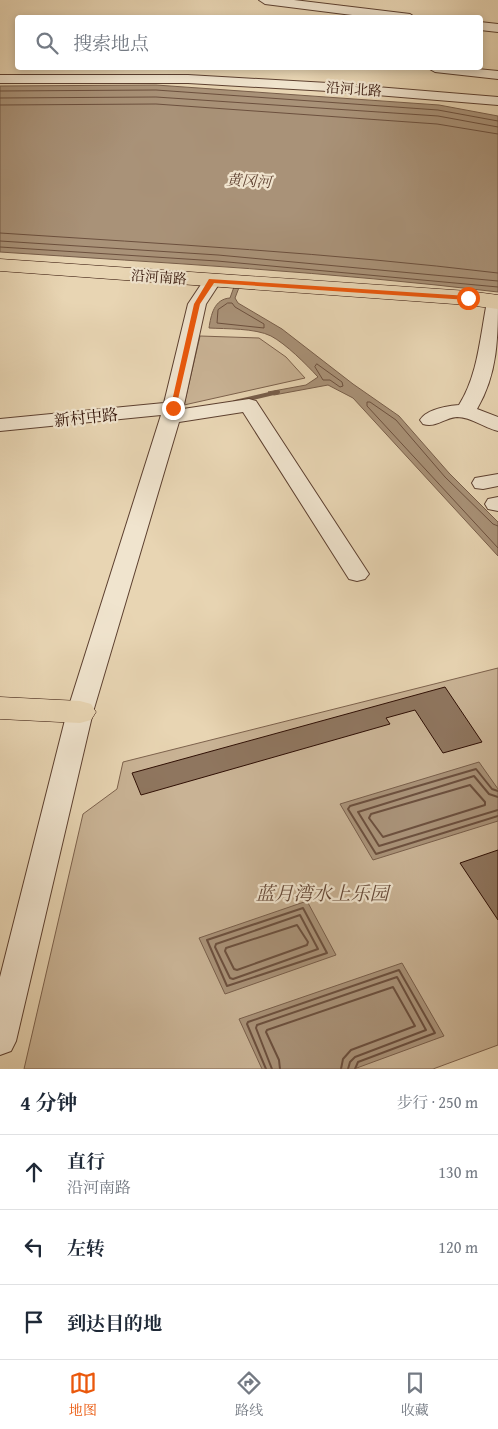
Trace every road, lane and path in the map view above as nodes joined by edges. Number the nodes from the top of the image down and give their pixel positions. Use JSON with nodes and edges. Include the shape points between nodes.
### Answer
{"nodes":[{"id":1,"x":265,"y":0,"type":"edge"},
{"id":2,"x":386,"y":15,"type":"edge"},
{"id":3,"x":483,"y":26,"type":"edge"},
{"id":4,"x":498,"y":28,"type":"edge"},
{"id":5,"x":15,"y":67,"type":"edge"},
{"id":6,"x":251,"y":70,"type":"edge"},
{"id":7,"x":278,"y":70,"type":"edge"},
{"id":8,"x":451,"y":70,"type":"edge"},
{"id":9,"x":157,"y":73,"type":"edge"},
{"id":10,"x":498,"y":76,"type":"edge"},
{"id":11,"x":5,"y":79,"type":"edge"},
{"id":12,"x":246,"y":82,"type":"junction"},
{"id":13,"x":275,"y":84,"type":"junction"},
{"id":14,"x":498,"y":101,"type":"edge"},
{"id":15,"x":0,"y":265,"type":"edge"},
{"id":16,"x":212,"y":281,"type":"junction"},
{"id":17,"x":497,"y":302,"type":"edge"},
{"id":18,"x":466,"y":411,"type":"junction"},
{"id":19,"x":171,"y":413,"type":"junction"},
{"id":20,"x":430,"y":420,"type":"dead end"},
{"id":21,"x":0,"y":425,"type":"edge"},
{"id":22,"x":498,"y":425,"type":"edge"},
{"id":23,"x":357,"y":574,"type":"dead end"},
{"id":24,"x":0,"y":708,"type":"edge"},
{"id":25,"x":80,"y":712,"type":"junction"},
{"id":26,"x":0,"y":1040,"type":"edge"}],
"edges":[{"from":1,"to":2,"type":"street"},
{"from":3,"to":4,"type":"street"},
{"from":5,"to":11,"type":"street"},
{"from":6,"to":12,"type":"street"},
{"from":7,"to":13,"type":"street"},
{"from":8,"to":10,"type":"street"},
{"from":9,"to":11,"type":"street","name":"沿河北路"},
{"from":9,"to":12,"type":"street","name":"沿河北路"},
{"from":12,"to":13,"type":"street","name":"沿河北路"},
{"from":13,"to":14,"type":"street","name":"沿河北路","via":[[307,81]]},
{"from":15,"to":16,"type":"main road","name":"沿河南路"},
{"from":16,"to":17,"type":"main road","name":"沿河南路"},
{"from":16,"to":19,"type":"street","via":[[197,304]]},
{"from":17,"to":18,"type":"street","via":[[482,374]]},
{"from":18,"to":20,"type":"street","via":[[445,412]]},
{"from":18,"to":22,"type":"street"},
{"from":19,"to":21,"type":"street","name":"新村中路"},
{"from":19,"to":23,"type":"street","name":"新村中路","via":[[249,406]]},
{"from":19,"to":25,"type":"street"},
{"from":24,"to":25,"type":"main road"},
{"from":25,"to":26,"type":"street"}]}
